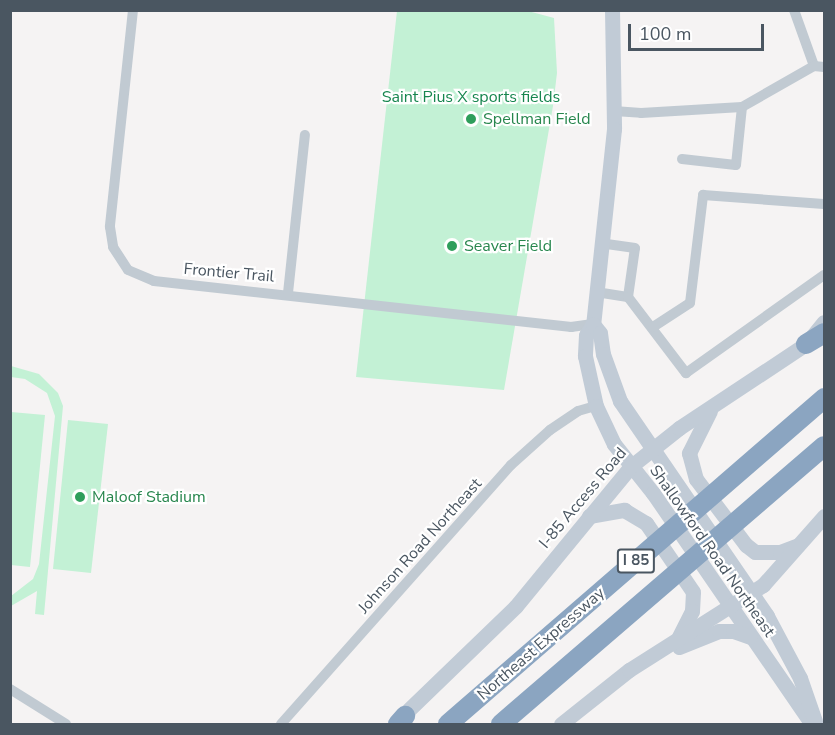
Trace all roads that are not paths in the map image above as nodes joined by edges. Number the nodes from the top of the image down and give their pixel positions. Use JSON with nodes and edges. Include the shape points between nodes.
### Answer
{"nodes":[{"id":1,"x":133,"y":10,"type":"edge"},
{"id":2,"x":612,"y":10,"type":"edge"},
{"id":3,"x":794,"y":10,"type":"edge"},
{"id":4,"x":819,"y":66,"type":"edge"},
{"id":5,"x":741,"y":107,"type":"junction"},
{"id":6,"x":614,"y":111,"type":"junction"},
{"id":7,"x":305,"y":135,"type":"dead end"},
{"id":8,"x":682,"y":159,"type":"dead end"},
{"id":9,"x":825,"y":204,"type":"edge"},
{"id":10,"x":601,"y":243,"type":"junction"},
{"id":11,"x":825,"y":275,"type":"edge"},
{"id":12,"x":596,"y":292,"type":"junction"},
{"id":13,"x":288,"y":293,"type":"junction"},
{"id":14,"x":628,"y":297,"type":"junction"},
{"id":15,"x":825,"y":322,"type":"edge"},
{"id":16,"x":592,"y":324,"type":"junction"},
{"id":17,"x":653,"y":327,"type":"junction"},
{"id":18,"x":825,"y":333,"type":"edge"},
{"id":19,"x":806,"y":344,"type":"junction"},
{"id":20,"x":825,"y":398,"type":"edge"},
{"id":21,"x":596,"y":406,"type":"junction"},
{"id":22,"x":711,"y":409,"type":"junction"},
{"id":23,"x":825,"y":446,"type":"edge"},
{"id":24,"x":650,"y":449,"type":"junction"},
{"id":25,"x":630,"y":466,"type":"junction"},
{"id":26,"x":589,"y":516,"type":"junction"},
{"id":27,"x":825,"y":516,"type":"edge"},
{"id":28,"x":801,"y":544,"type":"junction"},
{"id":29,"x":752,"y":593,"type":"junction"},
{"id":30,"x":732,"y":608,"type":"junction"},
{"id":31,"x":679,"y":637,"type":"junction"},
{"id":32,"x":750,"y":637,"type":"junction"},
{"id":33,"x":659,"y":651,"type":"junction"},
{"id":34,"x":12,"y":692,"type":"edge"},
{"id":35,"x":398,"y":722,"type":"edge"},
{"id":36,"x":66,"y":724,"type":"edge"},
{"id":37,"x":281,"y":724,"type":"edge"},
{"id":38,"x":448,"y":724,"type":"edge"},
{"id":39,"x":501,"y":724,"type":"edge"},
{"id":40,"x":561,"y":724,"type":"edge"},
{"id":41,"x":814,"y":724,"type":"edge"}],
"edges":[{"from":1,"to":13,"type":"street","name":"Frontier Trail","via":[[110,226],[119,259],[128,270],[154,281]]},
{"from":2,"to":6,"type":"main road","name":"Shallowford Road Northeast"},
{"from":3,"to":4,"type":"street"},
{"from":4,"to":5,"type":"street"},
{"from":5,"to":6,"type":"street"},
{"from":5,"to":8,"type":"street","via":[[736,165]]},
{"from":6,"to":10,"type":"main road","name":"Shallowford Road Northeast"},
{"from":7,"to":13,"type":"street"},
{"from":9,"to":17,"type":"street","via":[[703,195],[690,303]]},
{"from":10,"to":12,"type":"main road","name":"Shallowford Road Northeast"},
{"from":10,"to":14,"type":"street","via":[[635,248]]},
{"from":11,"to":17,"type":"street","via":[[686,373]]},
{"from":12,"to":14,"type":"street"},
{"from":12,"to":16,"type":"main road","name":"Shallowford Road Northeast"},
{"from":13,"to":16,"type":"street","name":"Frontier Trail","via":[[571,327]]},
{"from":14,"to":17,"type":"street"},
{"from":15,"to":19,"type":"main road","name":"I-85 Access Road"},
{"from":16,"to":21,"type":"main road","name":"Shallowford Road Northeast","via":[[586,334],[585,356]]},
{"from":16,"to":24,"type":"main road","name":"Shallowford Road Northeast","via":[[600,333],[603,354],[620,401]]},
{"from":18,"to":19,"type":"highway"},
{"from":19,"to":22,"type":"main road","name":"I-85 Access Road"},
{"from":20,"to":38,"type":"highway","name":"Northeast Expressway","number":"I 85"},
{"from":21,"to":25,"type":"main road","name":"Shallowford Road Northeast"},
{"from":21,"to":37,"type":"street","name":"Johnson Road Northeast","via":[[578,411],[550,430],[511,465]]},
{"from":22,"to":24,"type":"main road","name":"I-85 Access Road"},
{"from":22,"to":28,"type":"main road","via":[[689,453],[696,479],[755,552],[780,552]]},
{"from":23,"to":39,"type":"highway","name":"Northeast Expressway","number":"I 85"},
{"from":24,"to":25,"type":"main road","name":"I-85 Access Road"},
{"from":24,"to":29,"type":"main road","name":"Shallowford Road Northeast"},
{"from":25,"to":26,"type":"main road","name":"I-85 Access Road"},
{"from":25,"to":30,"type":"main road","name":"Shallowford Road Northeast"},
{"from":26,"to":31,"type":"main road","via":[[624,510],[646,523],[687,580],[694,603]]},
{"from":26,"to":35,"type":"main road","name":"I-85 Access Road","via":[[516,606]]},
{"from":27,"to":28,"type":"main road"},
{"from":28,"to":29,"type":"main road"},
{"from":29,"to":30,"type":"main road"},
{"from":29,"to":41,"type":"main road","name":"Shallowford Road Northeast","via":[[800,678]]},
{"from":30,"to":31,"type":"main road"},
{"from":30,"to":32,"type":"main road","name":"Shallowford Road Northeast"},
{"from":31,"to":33,"type":"main road"},
{"from":32,"to":33,"type":"main road","via":[[719,631]]},
{"from":32,"to":41,"type":"main road","name":"Shallowford Road Northeast"},
{"from":33,"to":40,"type":"main road"},
{"from":34,"to":36,"type":"street"}]}
